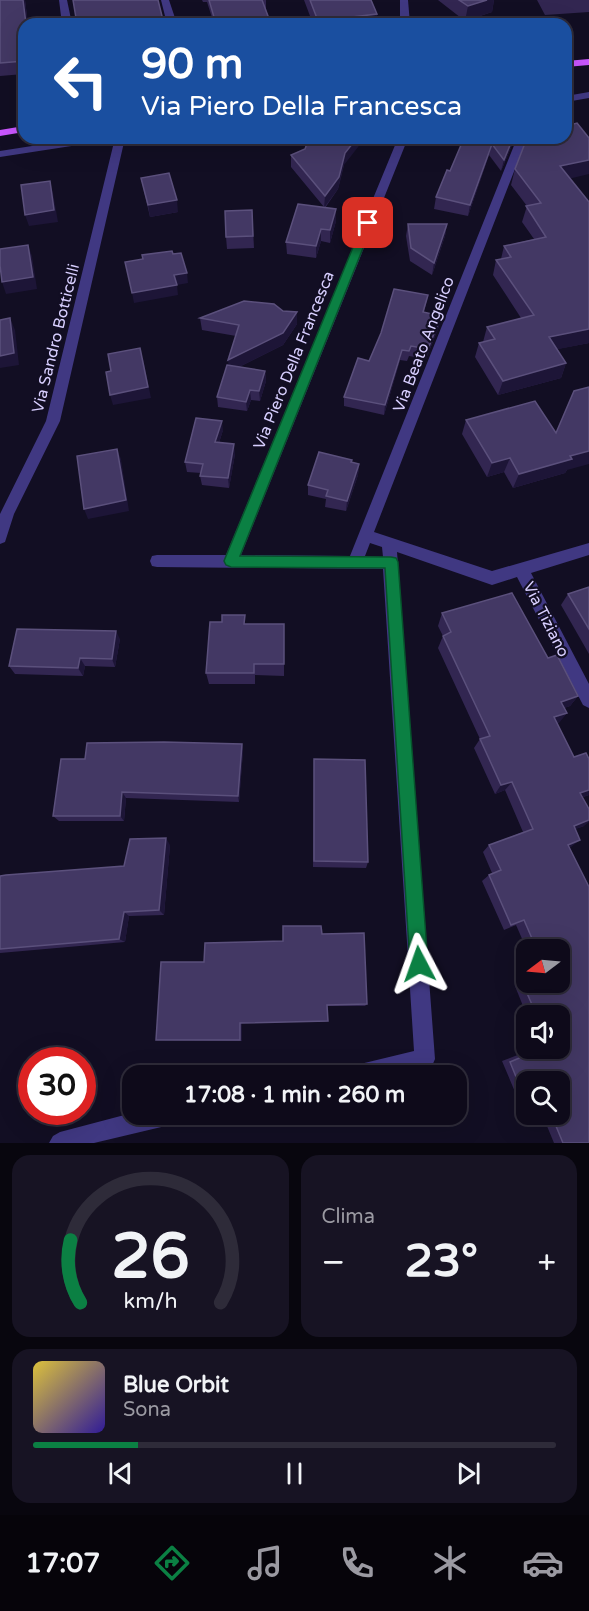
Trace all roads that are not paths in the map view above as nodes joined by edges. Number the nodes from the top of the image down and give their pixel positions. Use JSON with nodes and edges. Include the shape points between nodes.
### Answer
{"nodes":[{"id":1,"x":63,"y":0,"type":"edge"},
{"id":2,"x":165,"y":0,"type":"edge"},
{"id":3,"x":404,"y":0,"type":"edge"},
{"id":4,"x":66,"y":18,"type":"edge"},
{"id":5,"x":170,"y":18,"type":"edge"},
{"id":6,"x":405,"y":18,"type":"edge"},
{"id":7,"x":589,"y":62,"type":"edge"},
{"id":8,"x":572,"y":63,"type":"edge"},
{"id":9,"x":589,"y":95,"type":"edge"},
{"id":10,"x":572,"y":98,"type":"edge"},
{"id":11,"x":18,"y":130,"type":"edge"},
{"id":12,"x":0,"y":133,"type":"edge"},
{"id":13,"x":65,"y":144,"type":"edge"},
{"id":14,"x":119,"y":144,"type":"edge"},
{"id":15,"x":401,"y":144,"type":"edge"},
{"id":16,"x":520,"y":144,"type":"edge"},
{"id":17,"x":0,"y":154,"type":"edge"},
{"id":18,"x":365,"y":535,"type":"junction"},
{"id":19,"x":0,"y":538,"type":"edge"},
{"id":20,"x":589,"y":549,"type":"edge"},
{"id":21,"x":390,"y":553,"type":"junction"},
{"id":22,"x":157,"y":561,"type":"dead end"},
{"id":23,"x":231,"y":561,"type":"junction"},
{"id":24,"x":355,"y":562,"type":"junction"},
{"id":25,"x":522,"y":571,"type":"junction"},
{"id":26,"x":589,"y":700,"type":"edge"},
{"id":27,"x":399,"y":1065,"type":"edge"},
{"id":28,"x":123,"y":1125,"type":"edge"},
{"id":29,"x":60,"y":1143,"type":"edge"}],
"edges":[{"from":1,"to":4,"type":"street"},
{"from":2,"to":5,"type":"street"},
{"from":3,"to":6,"type":"street"},
{"from":7,"to":8,"type":"main road"},
{"from":9,"to":10,"type":"street"},
{"from":11,"to":12,"type":"main road"},
{"from":13,"to":17,"type":"street"},
{"from":14,"to":19,"type":"street","name":"Via Sandro Botticelli","via":[[53,421],[7,514]]},
{"from":15,"to":23,"type":"street","name":"Via Piero Della Francesca"},
{"from":16,"to":18,"type":"street","name":"Via Beato Angelico"},
{"from":18,"to":21,"type":"street"},
{"from":18,"to":24,"type":"street","name":"Via Beato Angelico"},
{"from":20,"to":25,"type":"street"},
{"from":21,"to":24,"type":"street"},
{"from":21,"to":25,"type":"street","via":[[492,578]]},
{"from":21,"to":27,"type":"street","via":[[425,1059]]},
{"from":22,"to":23,"type":"street"},
{"from":23,"to":24,"type":"street"},
{"from":25,"to":26,"type":"street","name":"Via Tiziano"},
{"from":28,"to":29,"type":"street"}]}
